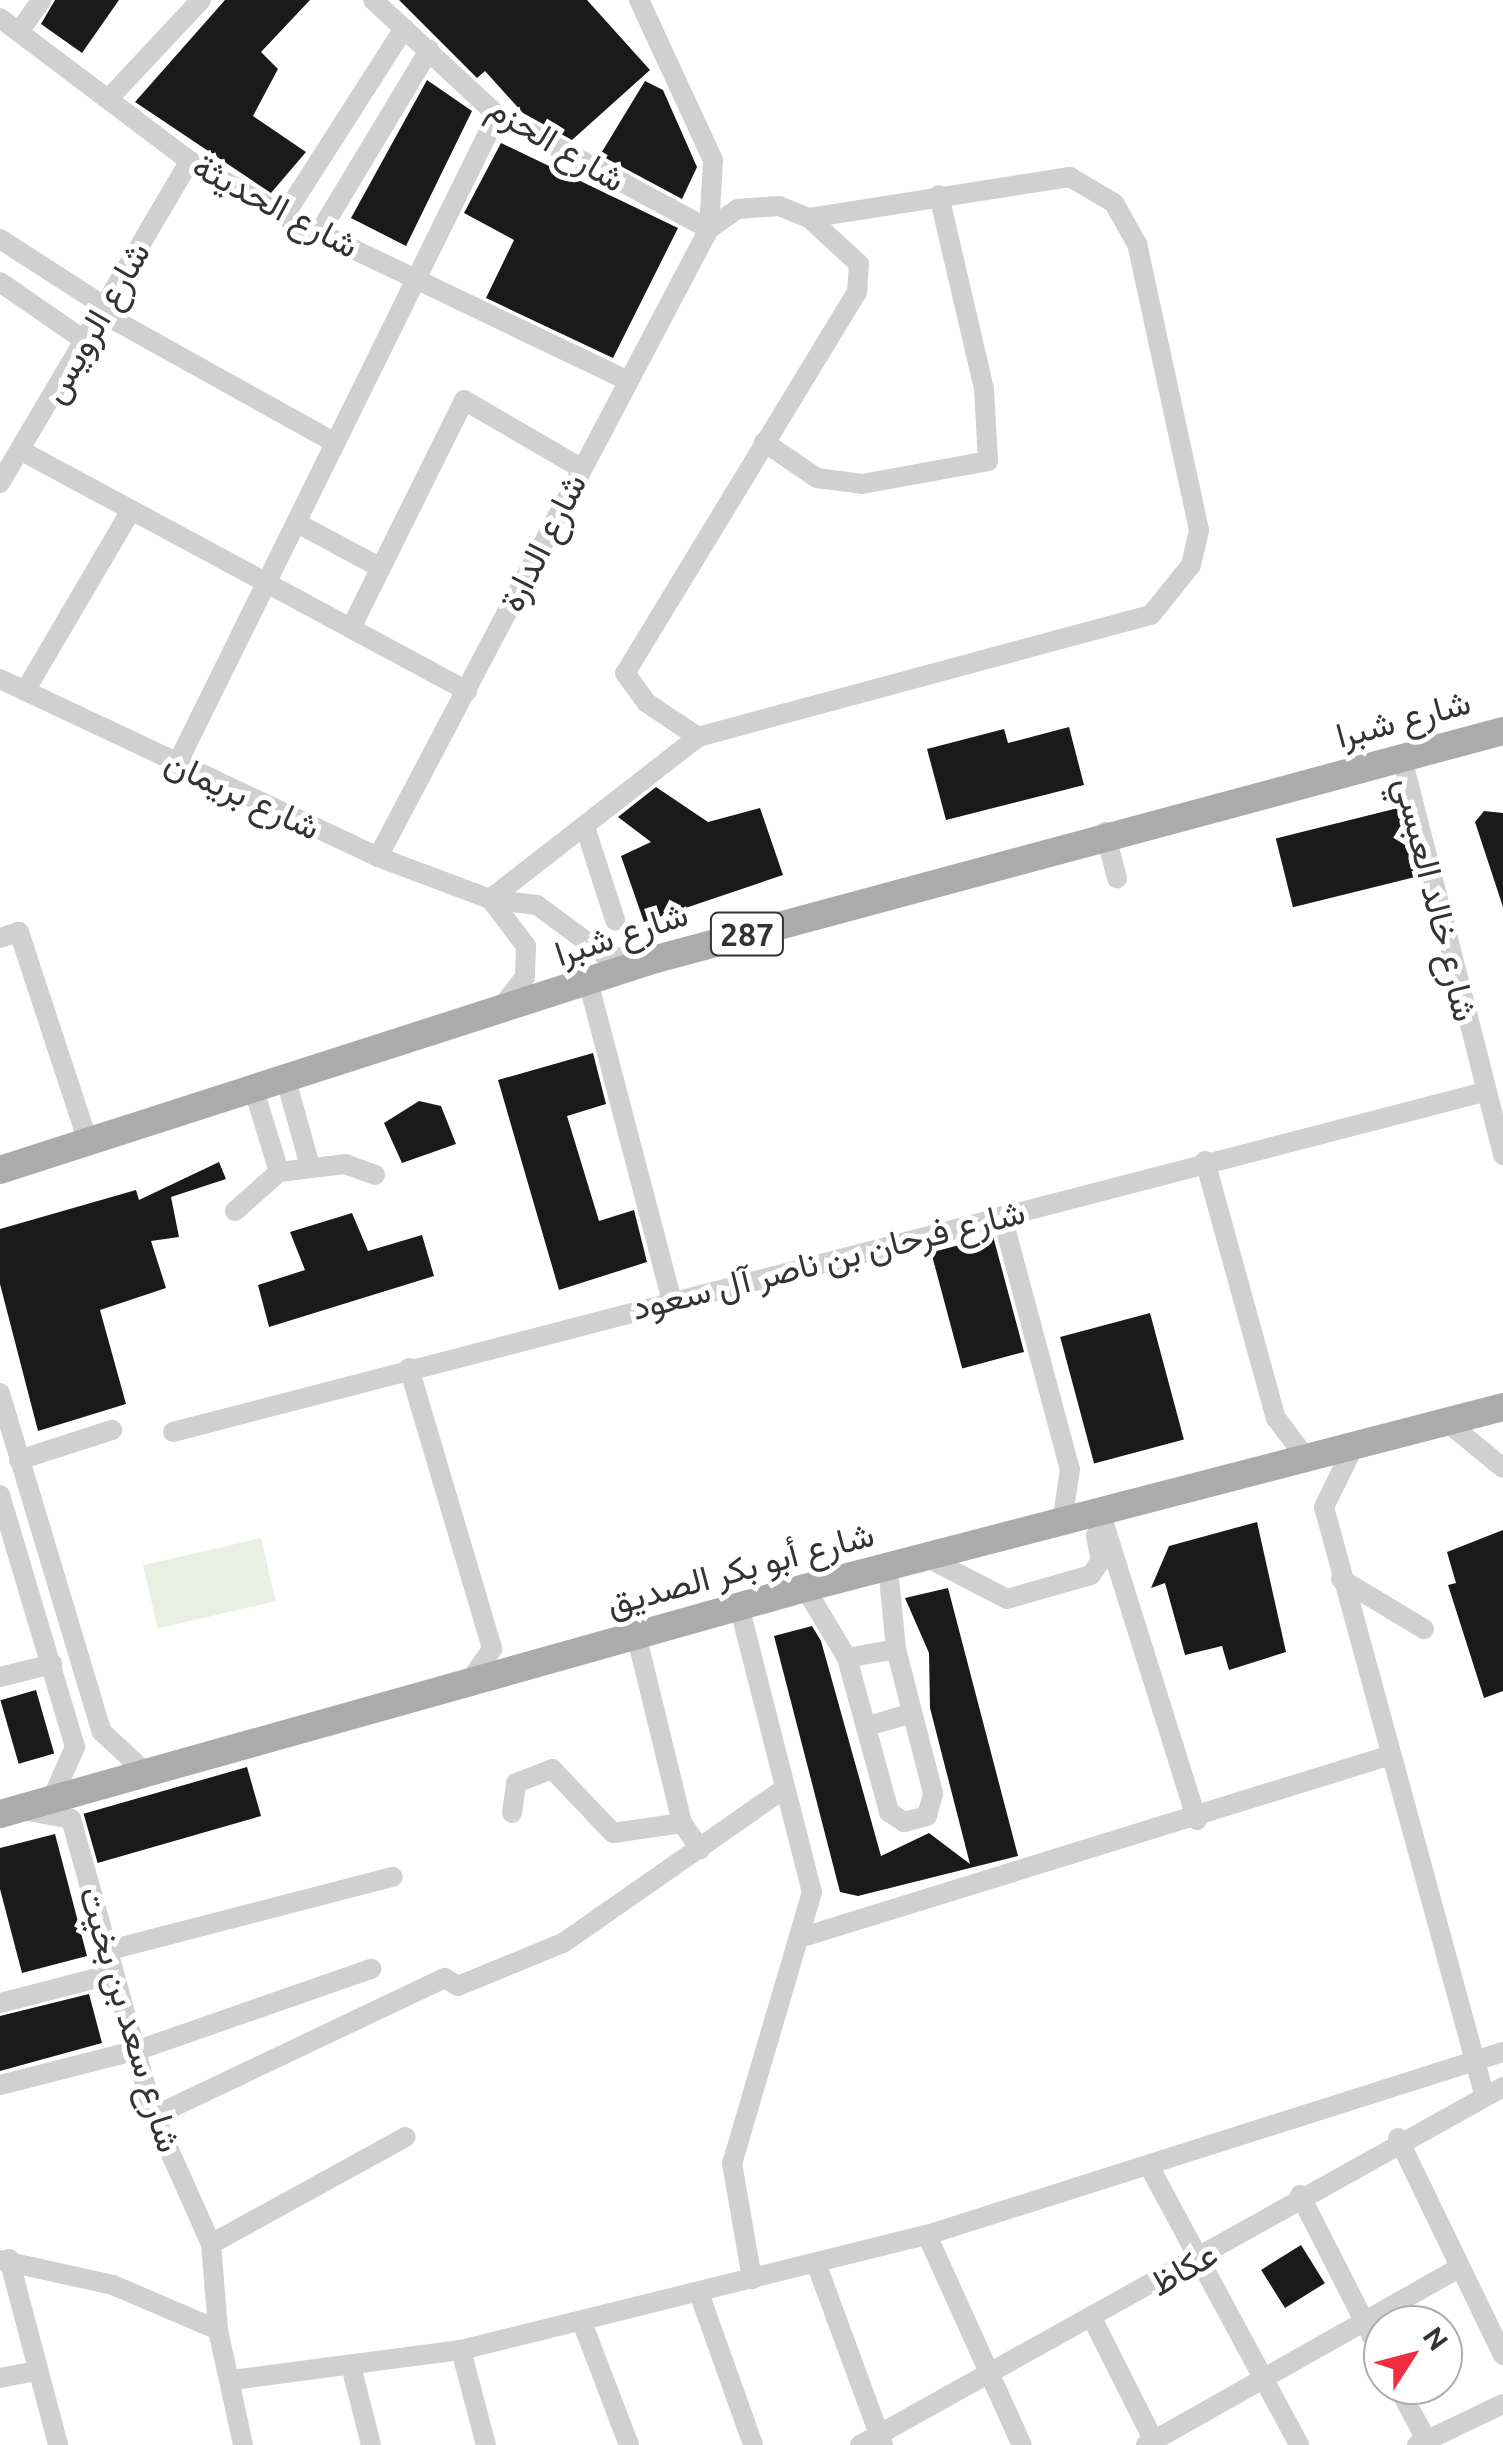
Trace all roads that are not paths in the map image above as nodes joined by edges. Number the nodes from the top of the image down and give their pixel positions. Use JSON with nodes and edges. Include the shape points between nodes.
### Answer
{"nodes":[{"id":1,"x":41,"y":0,"type":"edge"},
{"id":2,"x":201,"y":0,"type":"edge"},
{"id":3,"x":373,"y":0,"type":"edge"},
{"id":4,"x":639,"y":0,"type":"edge"},
{"id":5,"x":0,"y":18,"type":"edge"},
{"id":6,"x":404,"y":28,"type":"junction"},
{"id":7,"x":19,"y":32,"type":"junction"},
{"id":8,"x":429,"y":50,"type":"junction"},
{"id":9,"x":112,"y":95,"type":"junction"},
{"id":10,"x":497,"y":115,"type":"junction"},
{"id":11,"x":190,"y":161,"type":"junction"},
{"id":12,"x":938,"y":195,"type":"junction"},
{"id":13,"x":284,"y":216,"type":"junction"},
{"id":14,"x":809,"y":218,"type":"junction"},
{"id":15,"x":709,"y":229,"type":"junction"},
{"id":16,"x":318,"y":235,"type":"junction"},
{"id":17,"x":0,"y":239,"type":"edge"},
{"id":18,"x":419,"y":275,"type":"junction"},
{"id":19,"x":0,"y":282,"type":"edge"},
{"id":20,"x":102,"y":309,"type":"junction"},
{"id":21,"x":84,"y":340,"type":"junction"},
{"id":22,"x":628,"y":381,"type":"junction"},
{"id":23,"x":764,"y":442,"type":"junction"},
{"id":24,"x":335,"y":443,"type":"junction"},
{"id":25,"x":20,"y":450,"type":"junction"},
{"id":26,"x":580,"y":466,"type":"junction"},
{"id":27,"x":0,"y":483,"type":"edge"},
{"id":28,"x":131,"y":510,"type":"junction"},
{"id":29,"x":297,"y":523,"type":"junction"},
{"id":30,"x":380,"y":568,"type":"junction"},
{"id":31,"x":269,"y":584,"type":"junction"},
{"id":32,"x":351,"y":628,"type":"junction"},
{"id":33,"x":0,"y":680,"type":"edge"},
{"id":34,"x":25,"y":691,"type":"junction"},
{"id":35,"x":467,"y":691,"type":"junction"},
{"id":36,"x":1503,"y":731,"type":"edge"},
{"id":37,"x":698,"y":737,"type":"junction"},
{"id":38,"x":1402,"y":758,"type":"junction"},
{"id":39,"x":177,"y":764,"type":"junction"},
{"id":40,"x":586,"y":830,"type":"junction"},
{"id":41,"x":1105,"y":832,"type":"junction"},
{"id":42,"x":378,"y":857,"type":"junction"},
{"id":43,"x":1117,"y":878,"type":"dead end"},
{"id":44,"x":490,"y":899,"type":"junction"},
{"id":45,"x":615,"y":920,"type":"dead end"},
{"id":46,"x":0,"y":938,"type":"edge"},
{"id":47,"x":656,"y":960,"type":"junction"},
{"id":48,"x":588,"y":982,"type":"junction"},
{"id":49,"x":484,"y":1020,"type":"junction"},
{"id":50,"x":286,"y":1080,"type":"junction"},
{"id":51,"x":254,"y":1090,"type":"junction"},
{"id":52,"x":1484,"y":1092,"type":"junction"},
{"id":53,"x":88,"y":1142,"type":"junction"},
{"id":54,"x":1503,"y":1155,"type":"edge"},
{"id":55,"x":1205,"y":1161,"type":"junction"},
{"id":56,"x":310,"y":1166,"type":"junction"},
{"id":57,"x":0,"y":1170,"type":"edge"},
{"id":58,"x":279,"y":1172,"type":"junction"},
{"id":59,"x":374,"y":1175,"type":"dead end"},
{"id":60,"x":235,"y":1211,"type":"dead end"},
{"id":61,"x":1002,"y":1216,"type":"junction"},
{"id":62,"x":671,"y":1298,"type":"junction"},
{"id":63,"x":408,"y":1368,"type":"junction"},
{"id":64,"x":0,"y":1393,"type":"edge"},
{"id":65,"x":1503,"y":1407,"type":"edge"},
{"id":66,"x":1447,"y":1422,"type":"junction"},
{"id":67,"x":112,"y":1430,"type":"dead end"},
{"id":68,"x":172,"y":1432,"type":"dead end"},
{"id":69,"x":1354,"y":1446,"type":"junction"},
{"id":70,"x":1306,"y":1458,"type":"junction"},
{"id":71,"x":19,"y":1460,"type":"junction"},
{"id":72,"x":1503,"y":1468,"type":"edge"},
{"id":73,"x":0,"y":1495,"type":"edge"},
{"id":74,"x":1096,"y":1512,"type":"junction"},
{"id":75,"x":1062,"y":1522,"type":"junction"},
{"id":76,"x":926,"y":1557,"type":"junction"},
{"id":77,"x":888,"y":1568,"type":"junction"},
{"id":78,"x":1341,"y":1580,"type":"junction"},
{"id":79,"x":805,"y":1588,"type":"junction"},
{"id":80,"x":739,"y":1606,"type":"junction"},
{"id":81,"x":1424,"y":1630,"type":"dead end"},
{"id":82,"x":636,"y":1634,"type":"junction"},
{"id":83,"x":896,"y":1649,"type":"junction"},
{"id":84,"x":847,"y":1658,"type":"junction"},
{"id":85,"x":52,"y":1664,"type":"junction"},
{"id":86,"x":0,"y":1677,"type":"edge"},
{"id":87,"x":470,"y":1680,"type":"junction"},
{"id":88,"x":910,"y":1714,"type":"junction"},
{"id":89,"x":868,"y":1726,"type":"junction"},
{"id":90,"x":1388,"y":1756,"type":"junction"},
{"id":91,"x":144,"y":1770,"type":"junction"},
{"id":92,"x":785,"y":1788,"type":"junction"},
{"id":93,"x":50,"y":1801,"type":"junction"},
{"id":94,"x":9,"y":1812,"type":"edge"},
{"id":95,"x":512,"y":1813,"type":"dead end"},
{"id":96,"x":1197,"y":1820,"type":"junction"},
{"id":97,"x":682,"y":1823,"type":"junction"},
{"id":98,"x":700,"y":1850,"type":"junction"},
{"id":99,"x":393,"y":1877,"type":"dead end"},
{"id":100,"x":806,"y":1936,"type":"junction"},
{"id":101,"x":106,"y":1952,"type":"junction"},
{"id":102,"x":370,"y":1969,"type":"dead end"},
{"id":103,"x":112,"y":1974,"type":"junction"},
{"id":104,"x":0,"y":2003,"type":"edge"},
{"id":105,"x":141,"y":2049,"type":"junction"},
{"id":106,"x":1503,"y":2052,"type":"edge"},
{"id":107,"x":1475,"y":2061,"type":"junction"},
{"id":108,"x":0,"y":2085,"type":"edge"},
{"id":109,"x":1494,"y":2090,"type":"edge"},
{"id":110,"x":154,"y":2116,"type":"junction"},
{"id":111,"x":406,"y":2136,"type":"dead end"},
{"id":112,"x":1398,"y":2138,"type":"junction"},
{"id":113,"x":1149,"y":2166,"type":"junction"},
{"id":114,"x":1300,"y":2195,"type":"junction"},
{"id":115,"x":927,"y":2235,"type":"junction"},
{"id":116,"x":211,"y":2244,"type":"junction"},
{"id":117,"x":5,"y":2260,"type":"edge"},
{"id":118,"x":1200,"y":2260,"type":"junction"},
{"id":119,"x":816,"y":2263,"type":"junction"},
{"id":120,"x":1457,"y":2269,"type":"junction"},
{"id":121,"x":752,"y":2279,"type":"junction"},
{"id":122,"x":699,"y":2292,"type":"junction"},
{"id":123,"x":1092,"y":2318,"type":"junction"},
{"id":124,"x":1362,"y":2318,"type":"junction"},
{"id":125,"x":582,"y":2322,"type":"junction"},
{"id":126,"x":218,"y":2330,"type":"junction"},
{"id":127,"x":461,"y":2350,"type":"junction"},
{"id":128,"x":1503,"y":2355,"type":"edge"},
{"id":129,"x":351,"y":2366,"type":"junction"},
{"id":130,"x":37,"y":2370,"type":"junction"},
{"id":131,"x":988,"y":2376,"type":"junction"},
{"id":132,"x":0,"y":2378,"type":"edge"},
{"id":133,"x":1264,"y":2379,"type":"junction"},
{"id":134,"x":232,"y":2380,"type":"junction"},
{"id":135,"x":1503,"y":2404,"type":"edge"},
{"id":136,"x":1406,"y":2405,"type":"edge"},
{"id":137,"x":874,"y":2442,"type":"edge"},
{"id":138,"x":235,"y":2443,"type":"edge"},
{"id":139,"x":1424,"y":2443,"type":"edge"},
{"id":140,"x":1152,"y":2444,"type":"edge"},
{"id":141,"x":58,"y":2445,"type":"edge"},
{"id":142,"x":371,"y":2445,"type":"edge"},
{"id":143,"x":486,"y":2445,"type":"edge"},
{"id":144,"x":629,"y":2445,"type":"edge"},
{"id":145,"x":753,"y":2445,"type":"edge"},
{"id":146,"x":1022,"y":2445,"type":"edge"},
{"id":147,"x":1299,"y":2445,"type":"edge"}],
"edges":[{"from":1,"to":7,"type":"street"},
{"from":2,"to":9,"type":"street"},
{"from":3,"to":6,"type":"street","name":"شارع الحزم"},
{"from":4,"to":15,"type":"street","via":[[713,160]]},
{"from":5,"to":7,"type":"street","name":"شارع الحديثة"},
{"from":6,"to":8,"type":"street","name":"شارع الحزم"},
{"from":6,"to":13,"type":"street"},
{"from":7,"to":9,"type":"street","name":"شارع الحديثة"},
{"from":8,"to":10,"type":"street","name":"شارع الحزم"},
{"from":8,"to":16,"type":"street"},
{"from":9,"to":11,"type":"street","name":"شارع الحديثة"},
{"from":10,"to":15,"type":"street","name":"شارع الحزم"},
{"from":10,"to":18,"type":"street"},
{"from":11,"to":13,"type":"street","name":"شارع الحديثة"},
{"from":11,"to":20,"type":"street","name":"شارع الرويس"},
{"from":12,"to":14,"type":"street"},
{"from":12,"to":23,"type":"street","via":[[984,389],[988,461],[862,484],[818,478]]},
{"from":12,"to":37,"type":"street","via":[[1070,177],[1128,223],[1199,530],[1191,565],[1151,615],[1120,630],[714,726]]},
{"from":13,"to":16,"type":"street","name":"شارع الحديثة"},
{"from":14,"to":15,"type":"street","via":[[779,206],[738,210]]},
{"from":14,"to":23,"type":"street","via":[[859,264],[857,292]]},
{"from":15,"to":22,"type":"street","name":"شارع الدارة"},
{"from":16,"to":18,"type":"street","name":"شارع الحديثة"},
{"from":17,"to":20,"type":"street"},
{"from":18,"to":22,"type":"street","name":"شارع الحديثة"},
{"from":18,"to":24,"type":"street"},
{"from":19,"to":21,"type":"street"},
{"from":20,"to":21,"type":"street","name":"شارع الرويس"},
{"from":20,"to":24,"type":"street"},
{"from":21,"to":25,"type":"street","name":"شارع الرويس"},
{"from":22,"to":26,"type":"street","name":"شارع الدارة"},
{"from":23,"to":37,"type":"street","via":[[625,673],[646,704]]},
{"from":24,"to":29,"type":"street"},
{"from":25,"to":27,"type":"street","name":"شارع الرويس"},
{"from":25,"to":28,"type":"street"},
{"from":26,"to":30,"type":"street","via":[[464,400]]},
{"from":26,"to":35,"type":"street","name":"شارع الدارة"},
{"from":28,"to":31,"type":"street"},
{"from":28,"to":34,"type":"street"},
{"from":29,"to":30,"type":"street"},
{"from":29,"to":31,"type":"street"},
{"from":30,"to":32,"type":"street"},
{"from":31,"to":32,"type":"street"},
{"from":31,"to":39,"type":"street"},
{"from":32,"to":35,"type":"street"},
{"from":33,"to":34,"type":"street","name":"شارع بريمان"},
{"from":34,"to":39,"type":"street","name":"شارع بريمان"},
{"from":35,"to":42,"type":"street","name":"شارع الدارة"},
{"from":36,"to":38,"type":"main road","name":"شارع شبرا","number":"287"},
{"from":37,"to":40,"type":"street"},
{"from":38,"to":41,"type":"main road","name":"شارع شبرا","number":"287"},
{"from":38,"to":52,"type":"street","name":"شارع خالد العبسي","via":[[1441,942]]},
{"from":39,"to":42,"type":"street","name":"شارع بريمان"},
{"from":40,"to":44,"type":"street"},
{"from":40,"to":45,"type":"street"},
{"from":41,"to":43,"type":"street"},
{"from":41,"to":47,"type":"main road","name":"شارع شبرا","number":"287"},
{"from":42,"to":44,"type":"street","name":"شارع بريمان"},
{"from":44,"to":47,"type":"street","name":"شارع بريمان","via":[[538,905],[606,956]]},
{"from":44,"to":49,"type":"street","via":[[520,932],[525,977],[509,1003]]},
{"from":46,"to":53,"type":"street","via":[[19,932]]},
{"from":47,"to":48,"type":"main road","name":"شارع شبرا","number":"287"},
{"from":48,"to":49,"type":"main road","name":"شارع شبرا","number":"287"},
{"from":48,"to":62,"type":"street"},
{"from":49,"to":50,"type":"main road","name":"شارع شبرا","number":"287"},
{"from":50,"to":51,"type":"main road","name":"شارع شبرا","number":"287"},
{"from":50,"to":56,"type":"street"},
{"from":51,"to":53,"type":"main road","name":"شارع شبرا","number":"287"},
{"from":51,"to":58,"type":"street"},
{"from":52,"to":54,"type":"street","name":"شارع خالد العبسي"},
{"from":52,"to":55,"type":"street","name":"شارع فرحان بن ناصر آل سعود"},
{"from":53,"to":57,"type":"main road","name":"شارع شبرا","number":"287"},
{"from":55,"to":61,"type":"street","name":"شارع فرحان بن ناصر آل سعود"},
{"from":55,"to":70,"type":"street","via":[[1276,1418]]},
{"from":56,"to":58,"type":"street"},
{"from":56,"to":59,"type":"street"},
{"from":58,"to":60,"type":"street"},
{"from":61,"to":62,"type":"street","name":"شارع فرحان بن ناصر آل سعود"},
{"from":61,"to":75,"type":"street","via":[[1070,1469]]},
{"from":62,"to":63,"type":"street","name":"شارع فرحان بن ناصر آل سعود"},
{"from":63,"to":68,"type":"street","name":"شارع فرحان بن ناصر آل سعود"},
{"from":63,"to":87,"type":"street","via":[[492,1649]]},
{"from":64,"to":71,"type":"street"},
{"from":65,"to":66,"type":"main road","name":"شارع أبو بكر الصديق"},
{"from":66,"to":69,"type":"main road","name":"شارع أبو بكر الصديق"},
{"from":66,"to":72,"type":"street"},
{"from":67,"to":71,"type":"street"},
{"from":69,"to":70,"type":"main road","name":"شارع أبو بكر الصديق"},
{"from":69,"to":78,"type":"street","via":[[1324,1507]]},
{"from":70,"to":74,"type":"main road","name":"شارع أبو بكر الصديق"},
{"from":71,"to":91,"type":"street","via":[[102,1732]]},
{"from":73,"to":85,"type":"street"},
{"from":74,"to":75,"type":"main road","name":"شارع أبو بكر الصديق"},
{"from":74,"to":76,"type":"street","via":[[1098,1569],[1007,1599]]},
{"from":74,"to":96,"type":"street"},
{"from":75,"to":76,"type":"main road","name":"شارع أبو بكر الصديق"},
{"from":76,"to":77,"type":"main road","name":"شارع أبو بكر الصديق"},
{"from":77,"to":79,"type":"main road","name":"شارع أبو بكر الصديق"},
{"from":77,"to":83,"type":"street"},
{"from":78,"to":81,"type":"street"},
{"from":78,"to":90,"type":"street"},
{"from":79,"to":80,"type":"main road","name":"شارع أبو بكر الصديق"},
{"from":79,"to":84,"type":"street"},
{"from":80,"to":82,"type":"main road","name":"شارع أبو بكر الصديق"},
{"from":80,"to":92,"type":"street"},
{"from":82,"to":87,"type":"main road","name":"شارع أبو بكر الصديق"},
{"from":82,"to":97,"type":"street"},
{"from":83,"to":84,"type":"street"},
{"from":83,"to":88,"type":"street"},
{"from":84,"to":89,"type":"street"},
{"from":85,"to":86,"type":"street"},
{"from":85,"to":93,"type":"street","via":[[75,1747]]},
{"from":87,"to":91,"type":"main road","name":"شارع أبو بكر الصديق"},
{"from":88,"to":89,"type":"street"},
{"from":88,"to":89,"type":"street","via":[[933,1804],[904,1822],[889,1812]]},
{"from":90,"to":96,"type":"street"},
{"from":90,"to":107,"type":"street"},
{"from":91,"to":93,"type":"main road","name":"شارع أبو بكر الصديق"},
{"from":92,"to":98,"type":"street"},
{"from":92,"to":100,"type":"street","via":[[812,1892]]},
{"from":93,"to":94,"type":"main road","name":"شارع أبو بكر الصديق"},
{"from":94,"to":101,"type":"street","name":"شارع سعد بن بخيت","via":[[71,1818]]},
{"from":95,"to":97,"type":"street","via":[[516,1783],[542,1768],[612,1833]]},
{"from":96,"to":100,"type":"street"},
{"from":97,"to":98,"type":"street"},
{"from":98,"to":110,"type":"street","via":[[563,1943],[458,1986],[445,1978]]},
{"from":99,"to":101,"type":"street"},
{"from":100,"to":121,"type":"street","via":[[732,2163]]},
{"from":101,"to":103,"type":"street","name":"شارع سعد بن بخيت"},
{"from":102,"to":105,"type":"street"},
{"from":103,"to":104,"type":"street"},
{"from":103,"to":105,"type":"street","name":"شارع سعد بن بخيت"},
{"from":105,"to":108,"type":"street"},
{"from":105,"to":110,"type":"street","name":"شارع سعد بن بخيت"},
{"from":106,"to":107,"type":"street"},
{"from":107,"to":109,"type":"street"},
{"from":107,"to":113,"type":"street"},
{"from":109,"to":112,"type":"street","name":"عكاظ"},
{"from":110,"to":116,"type":"street","name":"شارع سعد بن بخيت"},
{"from":111,"to":116,"type":"street"},
{"from":112,"to":114,"type":"street","name":"عكاظ"},
{"from":112,"to":120,"type":"street"},
{"from":113,"to":115,"type":"street"},
{"from":113,"to":118,"type":"street"},
{"from":114,"to":118,"type":"street","name":"عكاظ"},
{"from":114,"to":124,"type":"street"},
{"from":115,"to":119,"type":"street"},
{"from":115,"to":131,"type":"street"},
{"from":116,"to":126,"type":"street","name":"شارع سعد بن بخيت"},
{"from":117,"to":126,"type":"street","via":[[113,2285]]},
{"from":117,"to":130,"type":"street"},
{"from":118,"to":123,"type":"street","name":"عكاظ"},
{"from":118,"to":133,"type":"street"},
{"from":119,"to":121,"type":"street"},
{"from":119,"to":137,"type":"street"},
{"from":120,"to":124,"type":"street"},
{"from":120,"to":128,"type":"street"},
{"from":121,"to":122,"type":"street"},
{"from":122,"to":125,"type":"street"},
{"from":122,"to":145,"type":"street"},
{"from":123,"to":131,"type":"street","name":"عكاظ"},
{"from":123,"to":140,"type":"street"},
{"from":124,"to":133,"type":"street"},
{"from":125,"to":127,"type":"street"},
{"from":125,"to":144,"type":"street"},
{"from":126,"to":134,"type":"street","name":"شارع سعد بن بخيت"},
{"from":127,"to":129,"type":"street"},
{"from":127,"to":143,"type":"street"},
{"from":129,"to":134,"type":"street"},
{"from":129,"to":142,"type":"street"},
{"from":130,"to":132,"type":"street"},
{"from":130,"to":141,"type":"street"},
{"from":131,"to":137,"type":"street","name":"عكاظ"},
{"from":131,"to":146,"type":"street"},
{"from":133,"to":140,"type":"street"},
{"from":133,"to":147,"type":"street"},
{"from":134,"to":138,"type":"street","name":"شارع سعد بن بخيت"},
{"from":135,"to":139,"type":"street"},
{"from":136,"to":139,"type":"street"}]}
